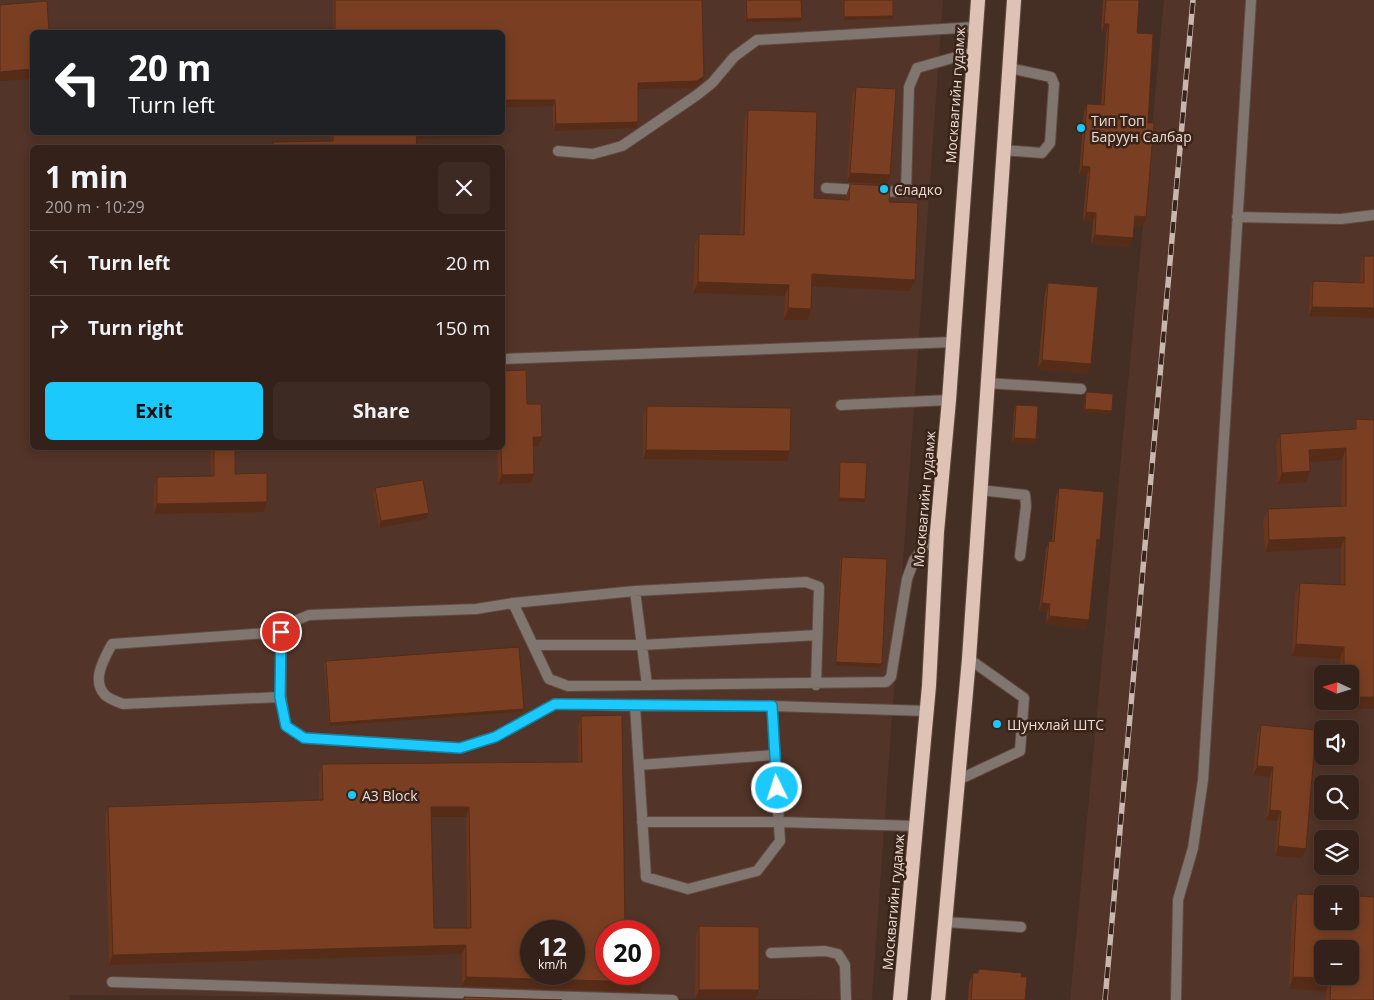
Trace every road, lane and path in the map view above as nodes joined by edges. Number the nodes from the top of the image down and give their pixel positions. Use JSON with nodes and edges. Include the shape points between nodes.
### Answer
{"nodes":[{"id":1,"x":978,"y":0,"type":"edge"},
{"id":2,"x":1014,"y":0,"type":"edge"},
{"id":3,"x":1250,"y":0,"type":"edge"},
{"id":4,"x":976,"y":27,"type":"junction"},
{"id":5,"x":974,"y":52,"type":"junction"},
{"id":6,"x":1009,"y":68,"type":"junction"},
{"id":7,"x":1003,"y":150,"type":"junction"},
{"id":8,"x":558,"y":151,"type":"dead end"},
{"id":9,"x":826,"y":188,"type":"dead end"},
{"id":10,"x":1374,"y":215,"type":"edge"},
{"id":11,"x":1237,"y":217,"type":"junction"},
{"id":12,"x":954,"y":342,"type":"junction"},
{"id":13,"x":505,"y":359,"type":"edge"},
{"id":14,"x":987,"y":383,"type":"junction"},
{"id":15,"x":1081,"y":389,"type":"dead end"},
{"id":16,"x":949,"y":400,"type":"junction"},
{"id":17,"x":841,"y":405,"type":"dead end"},
{"id":18,"x":980,"y":490,"type":"junction"},
{"id":19,"x":937,"y":532,"type":"junction"},
{"id":20,"x":1020,"y":556,"type":"dead end"},
{"id":21,"x":635,"y":591,"type":"junction"},
{"id":22,"x":513,"y":603,"type":"junction"},
{"id":23,"x":281,"y":632,"type":"junction"},
{"id":24,"x":818,"y":635,"type":"junction"},
{"id":25,"x":533,"y":645,"type":"junction"},
{"id":26,"x":642,"y":645,"type":"junction"},
{"id":27,"x":968,"y":659,"type":"junction"},
{"id":28,"x":647,"y":685,"type":"junction"},
{"id":29,"x":816,"y":685,"type":"junction"},
{"id":30,"x":280,"y":697,"type":"junction"},
{"id":31,"x":636,"y":706,"type":"junction"},
{"id":32,"x":772,"y":706,"type":"junction"},
{"id":33,"x":927,"y":711,"type":"junction"},
{"id":34,"x":774,"y":755,"type":"junction"},
{"id":35,"x":639,"y":765,"type":"junction"},
{"id":36,"x":956,"y":781,"type":"junction"},
{"id":37,"x":642,"y":822,"type":"junction"},
{"id":38,"x":779,"y":822,"type":"junction"},
{"id":39,"x":916,"y":826,"type":"junction"},
{"id":40,"x":945,"y":922,"type":"junction"},
{"id":41,"x":1021,"y":927,"type":"dead end"},
{"id":42,"x":771,"y":953,"type":"dead end"},
{"id":43,"x":112,"y":982,"type":"dead end"},
{"id":44,"x":672,"y":1000,"type":"edge"},
{"id":45,"x":846,"y":1000,"type":"edge"},
{"id":46,"x":900,"y":1000,"type":"edge"},
{"id":47,"x":938,"y":1000,"type":"edge"},
{"id":48,"x":1176,"y":1000,"type":"edge"}],
"edges":[{"from":1,"to":4,"type":"highway","name":"Москвагийн гудамж"},
{"from":2,"to":6,"type":"highway"},
{"from":3,"to":11,"type":"lane"},
{"from":4,"to":5,"type":"highway","name":"Москвагийн гудамж"},
{"from":4,"to":8,"type":"lane","via":[[758,40],[734,57],[697,95],[622,146],[594,154]]},
{"from":5,"to":9,"type":"lane","via":[[917,68],[909,87],[906,192]]},
{"from":5,"to":12,"type":"highway","name":"Москвагийн гудамж"},
{"from":6,"to":7,"type":"highway"},
{"from":6,"to":7,"type":"lane","via":[[1051,77],[1054,84],[1050,143],[1042,154]]},
{"from":7,"to":14,"type":"highway"},
{"from":10,"to":11,"type":"lane","via":[[1341,219]]},
{"from":11,"to":48,"type":"lane","via":[[1203,780],[1193,848],[1178,900]]},
{"from":12,"to":13,"type":"lane"},
{"from":12,"to":16,"type":"highway","name":"Москвагийн гудамж"},
{"from":14,"to":15,"type":"lane"},
{"from":14,"to":18,"type":"highway"},
{"from":16,"to":17,"type":"lane"},
{"from":16,"to":19,"type":"highway","name":"Москвагийн гудамж"},
{"from":18,"to":20,"type":"lane","via":[[1024,494],[1026,506]]},
{"from":18,"to":27,"type":"highway"},
{"from":19,"to":29,"type":"lane","via":[[914,560],[907,579],[889,680]]},
{"from":19,"to":33,"type":"highway","name":"Москвагийн гудамж"},
{"from":21,"to":22,"type":"lane"},
{"from":21,"to":24,"type":"lane","via":[[806,582],[819,588]]},
{"from":21,"to":26,"type":"lane"},
{"from":22,"to":23,"type":"lane","via":[[476,609],[309,615],[292,622]]},
{"from":22,"to":25,"type":"lane"},
{"from":23,"to":30,"type":"lane"},
{"from":23,"to":30,"type":"lane","via":[[112,644],[102,662],[98,679],[105,696],[123,704]]},
{"from":24,"to":26,"type":"lane"},
{"from":24,"to":29,"type":"lane"},
{"from":25,"to":26,"type":"lane"},
{"from":25,"to":28,"type":"lane","via":[[549,679],[568,686]]},
{"from":26,"to":28,"type":"lane"},
{"from":27,"to":36,"type":"highway"},
{"from":27,"to":36,"type":"lane","via":[[1024,698],[1021,742],[1020,750]]},
{"from":28,"to":29,"type":"lane"},
{"from":30,"to":31,"type":"lane","via":[[286,726],[304,738],[460,748],[495,737],[555,704]]},
{"from":31,"to":32,"type":"lane"},
{"from":31,"to":35,"type":"lane"},
{"from":32,"to":33,"type":"lane"},
{"from":32,"to":34,"type":"lane"},
{"from":33,"to":39,"type":"highway","name":"Москвагийн гудамж"},
{"from":34,"to":35,"type":"lane"},
{"from":34,"to":38,"type":"lane"},
{"from":35,"to":37,"type":"lane"},
{"from":36,"to":40,"type":"highway"},
{"from":37,"to":38,"type":"lane"},
{"from":37,"to":38,"type":"lane","via":[[646,877],[688,889],[757,871],[780,841]]},
{"from":38,"to":39,"type":"lane"},
{"from":39,"to":46,"type":"highway","name":"Москвагийн гудамж"},
{"from":40,"to":41,"type":"lane"},
{"from":40,"to":47,"type":"highway"},
{"from":42,"to":45,"type":"lane","via":[[825,951],[838,954],[845,965]]},
{"from":43,"to":44,"type":"lane"}]}
